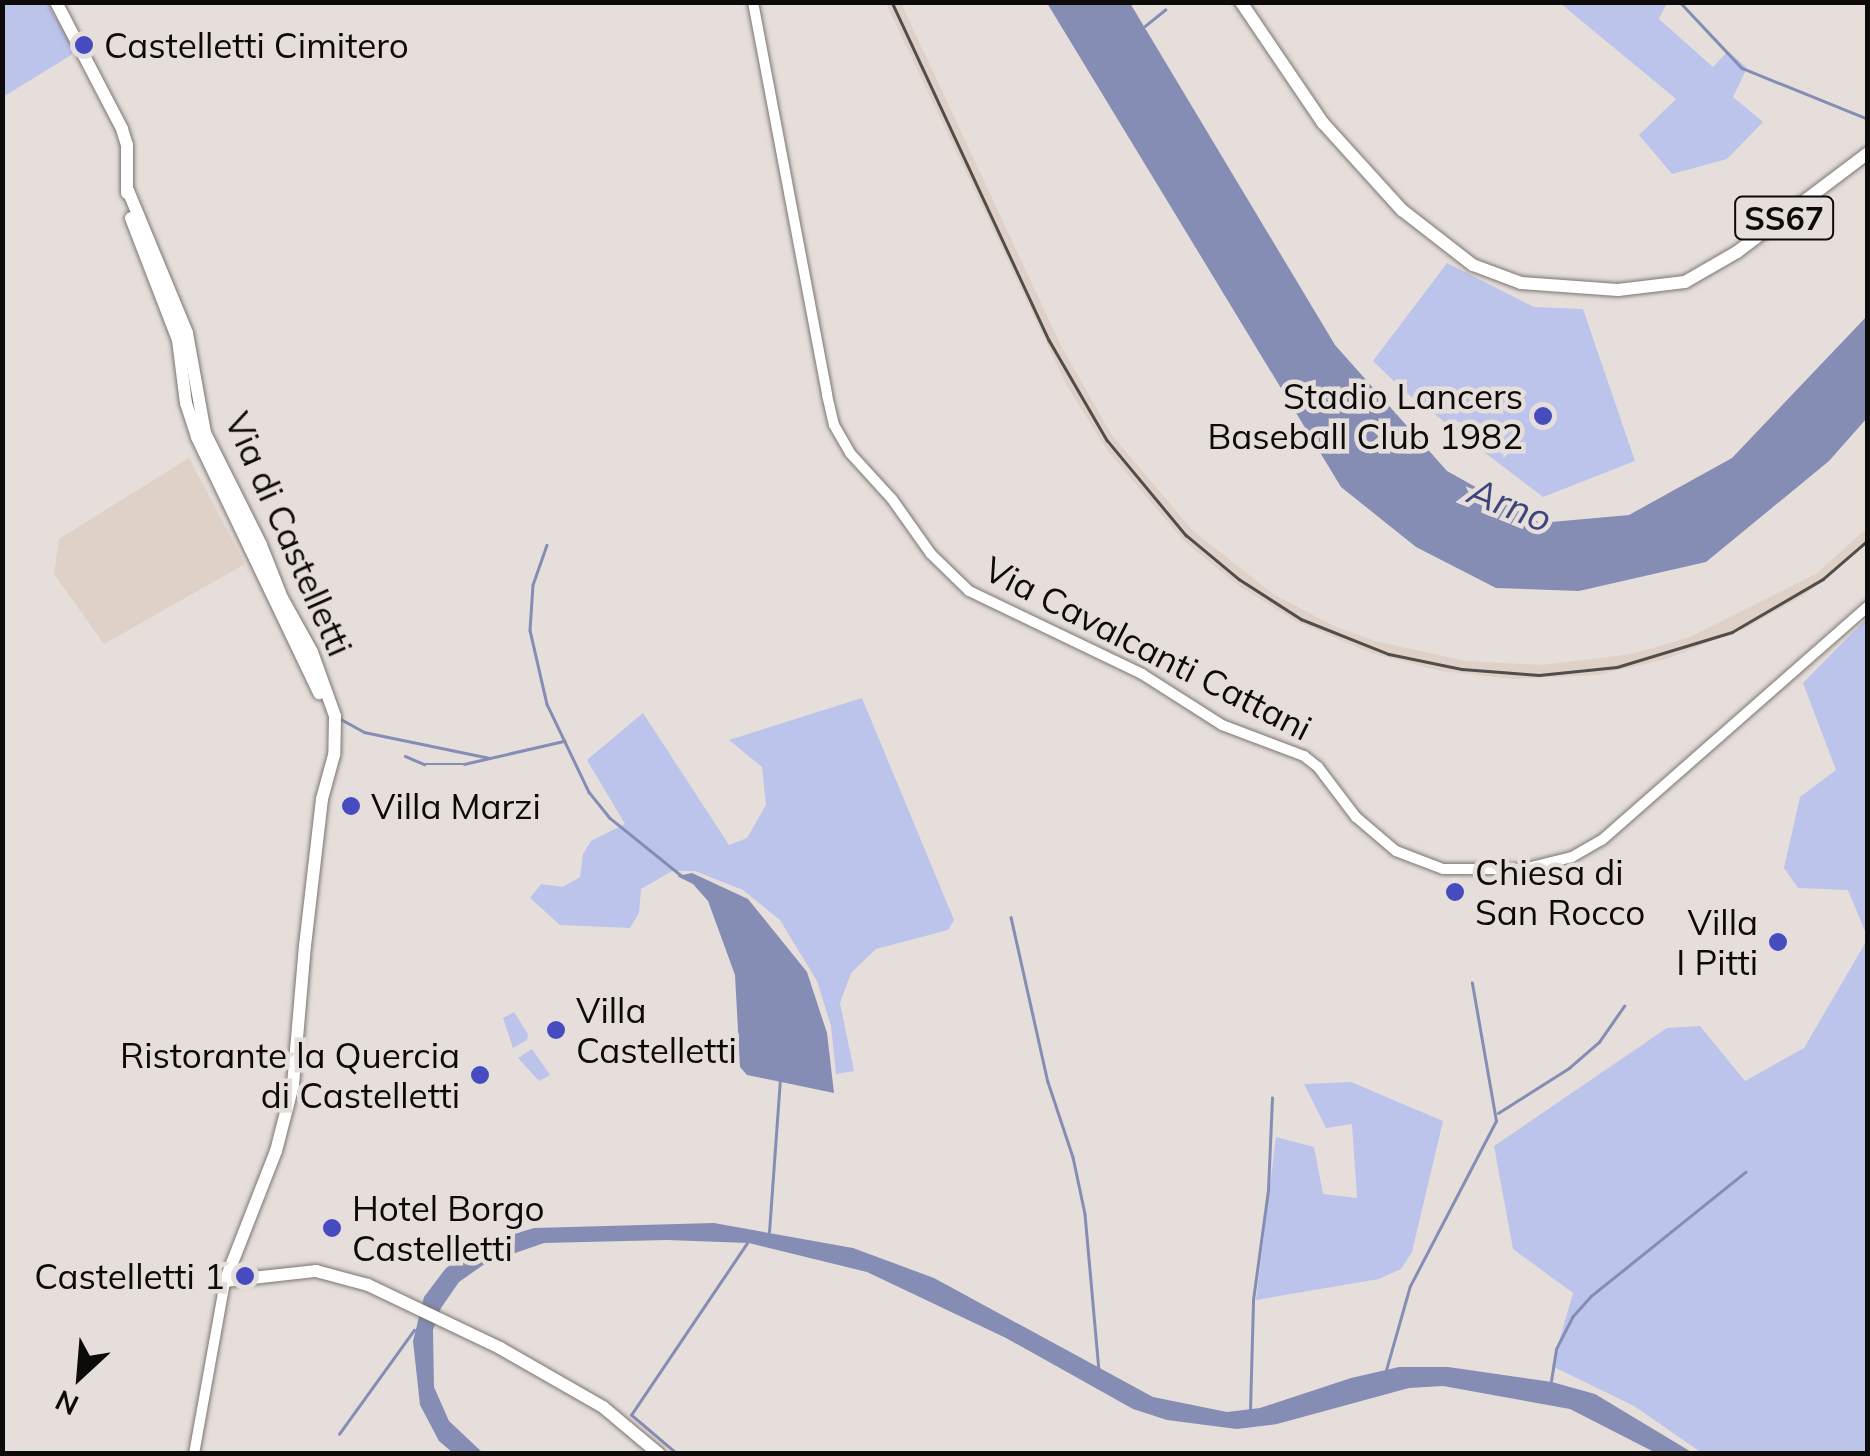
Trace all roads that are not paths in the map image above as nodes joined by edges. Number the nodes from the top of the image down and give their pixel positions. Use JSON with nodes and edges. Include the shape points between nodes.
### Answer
{"nodes":[{"id":1,"x":753,"y":2,"type":"edge"},
{"id":2,"x":1241,"y":2,"type":"edge"},
{"id":3,"x":58,"y":6,"type":"edge"},
{"id":4,"x":1868,"y":154,"type":"edge"},
{"id":5,"x":1868,"y":606,"type":"edge"},
{"id":6,"x":225,"y":1282,"type":"junction"},
{"id":7,"x":194,"y":1454,"type":"edge"},
{"id":8,"x":660,"y":1454,"type":"edge"}],
"edges":[{"from":1,"to":5,"type":"street","name":"Via Cavalcanti Cattani","via":[[840,439],[940,566],[969,591],[1142,674],[1222,724],[1304,756],[1396,851],[1443,870],[1523,869],[1572,857],[1602,840]]},
{"from":2,"to":4,"type":"main road","number":"SS67","via":[[1360,166],[1421,227],[1473,265],[1506,279],[1649,289],[1696,278]]},
{"from":3,"to":6,"type":"main road","name":"Via di Castelletti","via":[[122,129],[126,188],[188,333],[205,433],[333,709],[294,1085]]},
{"from":6,"to":7,"type":"street"},
{"from":6,"to":8,"type":"main road","via":[[316,1271],[354,1280],[603,1407]]}]}
